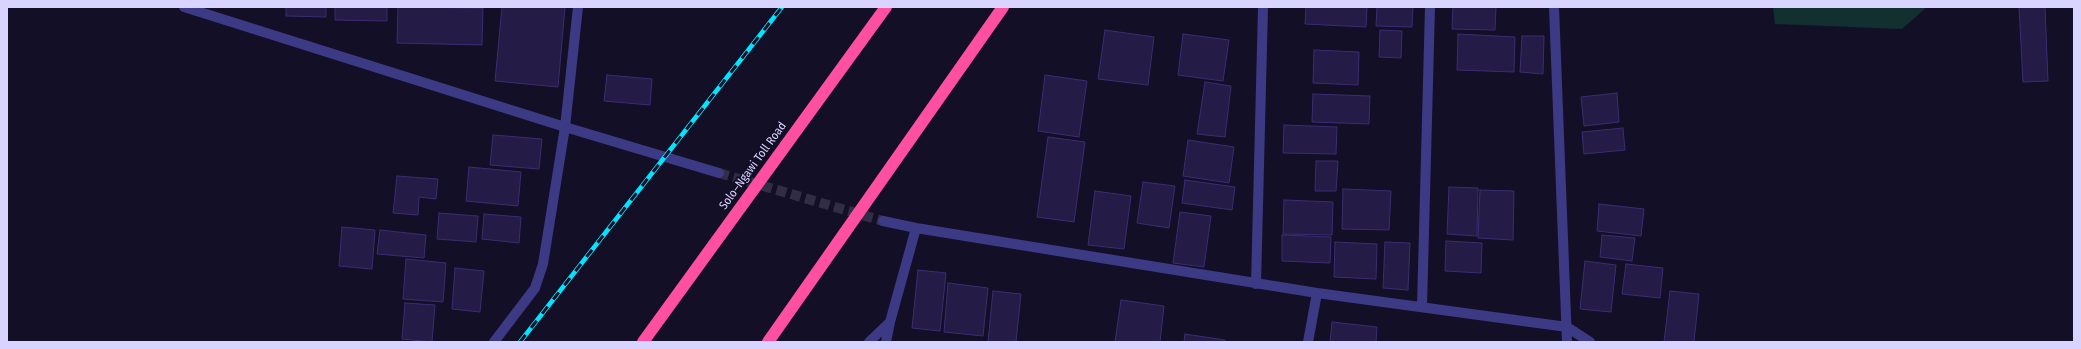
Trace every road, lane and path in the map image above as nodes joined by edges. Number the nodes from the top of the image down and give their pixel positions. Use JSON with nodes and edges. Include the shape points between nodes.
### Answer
{"nodes":[{"id":1,"x":184,"y":7,"type":"edge"},
{"id":2,"x":578,"y":7,"type":"edge"},
{"id":3,"x":886,"y":7,"type":"edge"},
{"id":4,"x":1004,"y":7,"type":"edge"},
{"id":5,"x":1263,"y":7,"type":"edge"},
{"id":6,"x":1430,"y":7,"type":"edge"},
{"id":7,"x":1554,"y":7,"type":"edge"},
{"id":8,"x":565,"y":127,"type":"junction"},
{"id":9,"x":719,"y":173,"type":"tunnel mouth"},
{"id":10,"x":883,"y":221,"type":"tunnel mouth"},
{"id":11,"x":916,"y":228,"type":"junction"},
{"id":12,"x":1256,"y":284,"type":"junction"},
{"id":13,"x":1317,"y":293,"type":"junction"},
{"id":14,"x":1422,"y":306,"type":"junction"},
{"id":15,"x":890,"y":322,"type":"junction"},
{"id":16,"x":1568,"y":327,"type":"junction"},
{"id":17,"x":494,"y":342,"type":"edge"},
{"id":18,"x":643,"y":342,"type":"edge"},
{"id":19,"x":768,"y":342,"type":"edge"},
{"id":20,"x":869,"y":342,"type":"edge"},
{"id":21,"x":886,"y":342,"type":"edge"},
{"id":22,"x":1308,"y":342,"type":"edge"},
{"id":23,"x":1567,"y":342,"type":"edge"},
{"id":24,"x":1590,"y":342,"type":"edge"}],
"edges":[{"from":1,"to":8,"type":"street"},
{"from":2,"to":8,"type":"street"},
{"from":3,"to":18,"type":"highway","name":"Solo–Ngawi Toll Road"},
{"from":4,"to":19,"type":"highway"},
{"from":5,"to":12,"type":"street"},
{"from":6,"to":14,"type":"street"},
{"from":7,"to":16,"type":"street"},
{"from":8,"to":9,"type":"street"},
{"from":8,"to":17,"type":"street","via":[[541,270],[535,288]]},
{"from":10,"to":11,"type":"street"},
{"from":11,"to":12,"type":"street"},
{"from":11,"to":15,"type":"street"},
{"from":12,"to":13,"type":"street"},
{"from":13,"to":14,"type":"street"},
{"from":13,"to":22,"type":"street"},
{"from":14,"to":16,"type":"street"},
{"from":15,"to":20,"type":"street"},
{"from":15,"to":21,"type":"street"},
{"from":16,"to":23,"type":"street"},
{"from":16,"to":24,"type":"street"}]}
